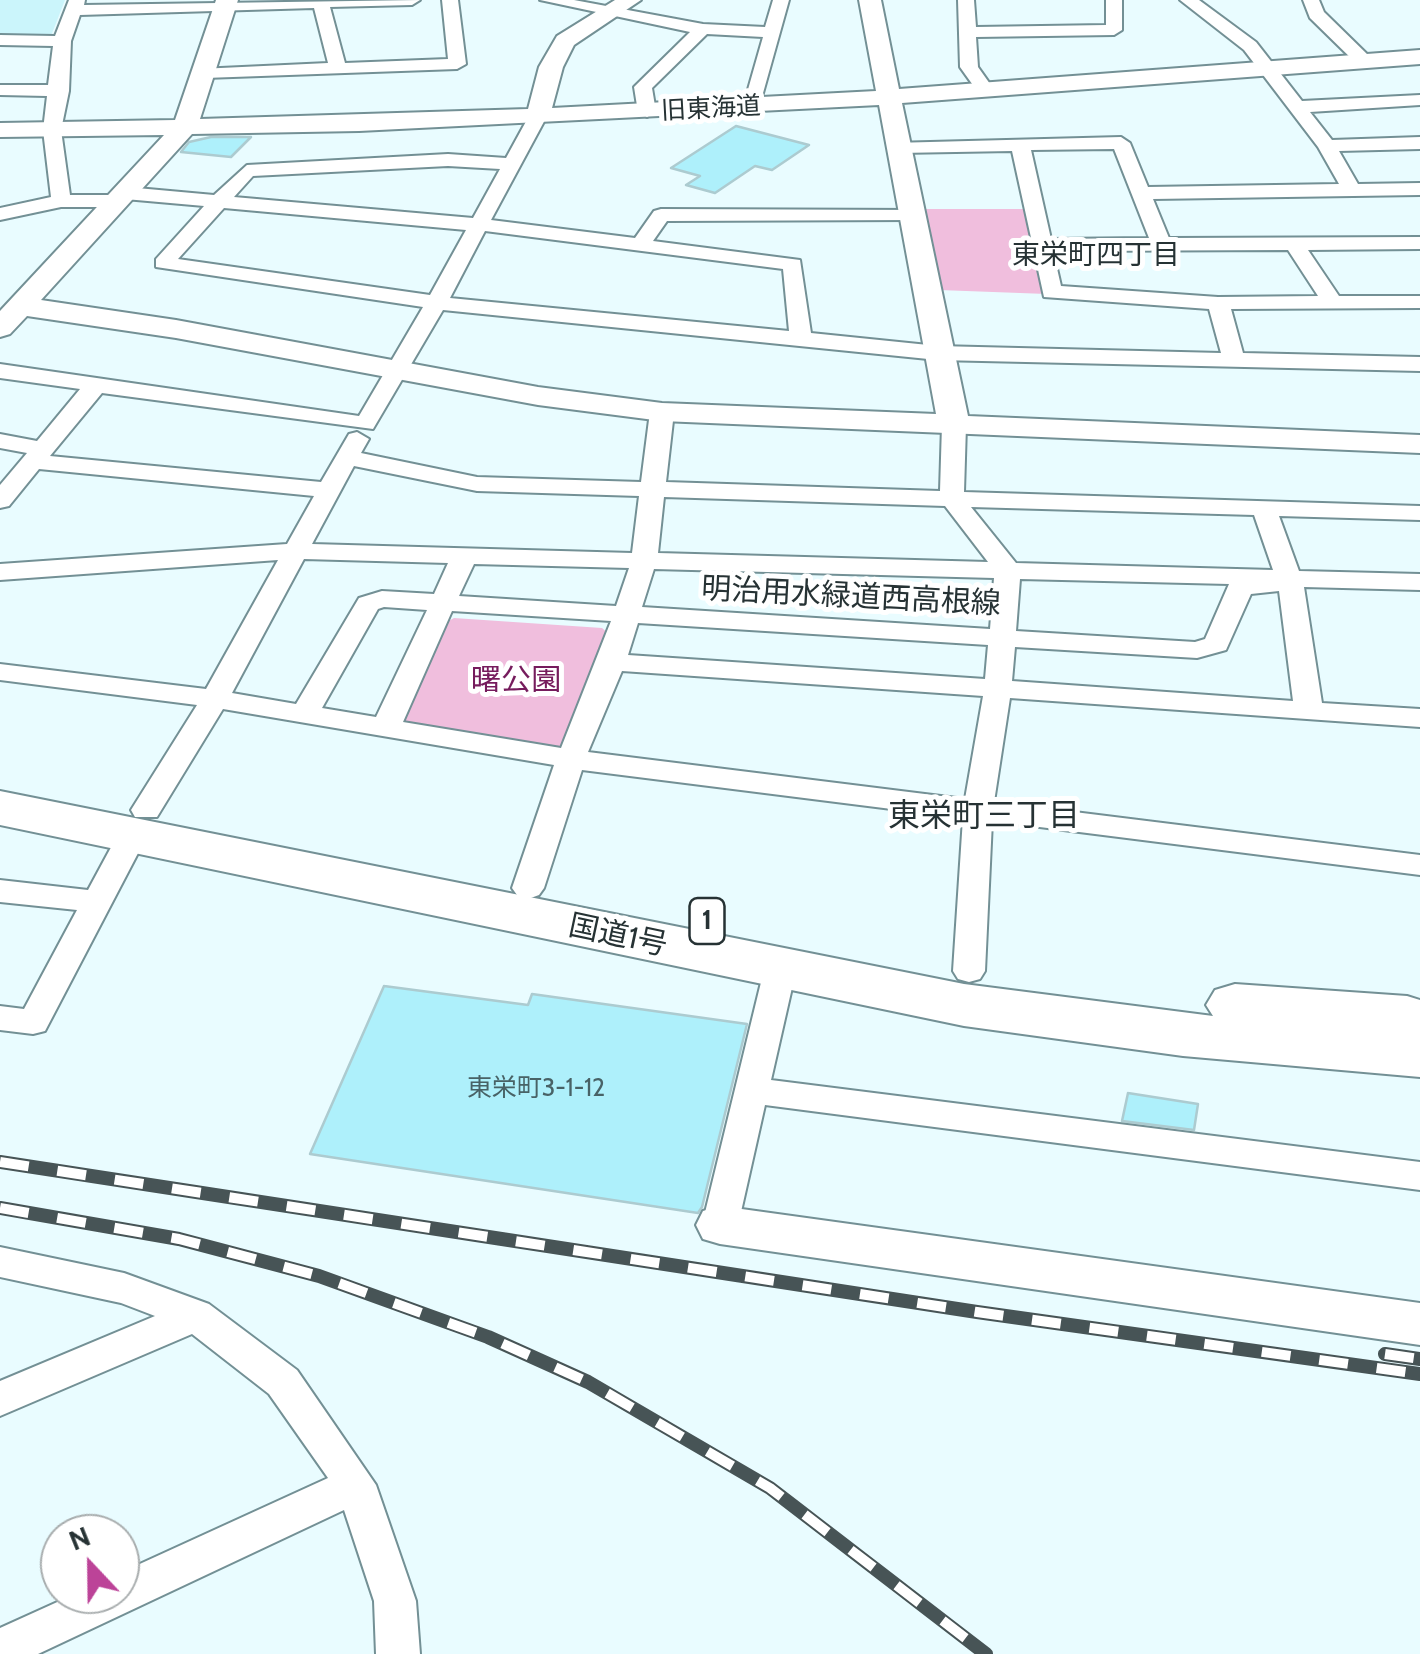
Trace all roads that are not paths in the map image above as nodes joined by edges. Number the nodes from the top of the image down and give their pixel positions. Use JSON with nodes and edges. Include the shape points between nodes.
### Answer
{"nodes":[{"id":1,"x":412,"y":0,"type":"edge"},
{"id":2,"x":450,"y":0,"type":"edge"},
{"id":3,"x":548,"y":0,"type":"edge"},
{"id":4,"x":781,"y":0,"type":"edge"},
{"id":5,"x":870,"y":0,"type":"edge"},
{"id":6,"x":966,"y":0,"type":"edge"},
{"id":7,"x":1114,"y":0,"type":"edge"},
{"id":8,"x":1188,"y":0,"type":"edge"},
{"id":9,"x":1311,"y":0,"type":"edge"},
{"id":10,"x":226,"y":3,"type":"edge"},
{"id":11,"x":322,"y":3,"type":"junction"},
{"id":12,"x":153,"y":4,"type":"edge"},
{"id":13,"x":75,"y":5,"type":"edge"},
{"id":14,"x":621,"y":5,"type":"edge"},
{"id":15,"x":703,"y":29,"type":"junction"},
{"id":16,"x":772,"y":32,"type":"junction"},
{"id":17,"x":969,"y":32,"type":"junction"},
{"id":18,"x":0,"y":40,"type":"edge"},
{"id":19,"x":62,"y":41,"type":"junction"},
{"id":20,"x":1420,"y":57,"type":"edge"},
{"id":21,"x":1363,"y":60,"type":"junction"},
{"id":22,"x":1262,"y":66,"type":"junction"},
{"id":23,"x":338,"y":70,"type":"junction"},
{"id":24,"x":205,"y":72,"type":"junction"},
{"id":25,"x":0,"y":90,"type":"edge"},
{"id":26,"x":60,"y":91,"type":"junction"},
{"id":27,"x":986,"y":91,"type":"junction"},
{"id":28,"x":890,"y":100,"type":"junction"},
{"id":29,"x":1420,"y":100,"type":"edge"},
{"id":30,"x":752,"y":107,"type":"junction"},
{"id":31,"x":1293,"y":107,"type":"junction"},
{"id":32,"x":647,"y":112,"type":"junction"},
{"id":33,"x":538,"y":116,"type":"junction"},
{"id":34,"x":185,"y":127,"type":"junction"},
{"id":35,"x":0,"y":130,"type":"edge"},
{"id":36,"x":52,"y":130,"type":"junction"},
{"id":37,"x":1420,"y":142,"type":"edge"},
{"id":38,"x":1020,"y":144,"type":"junction"},
{"id":39,"x":1328,"y":146,"type":"junction"},
{"id":40,"x":899,"y":148,"type":"junction"},
{"id":41,"x":514,"y":164,"type":"junction"},
{"id":42,"x":1420,"y":189,"type":"edge"},
{"id":43,"x":1352,"y":190,"type":"junction"},
{"id":44,"x":1140,"y":193,"type":"junction"},
{"id":45,"x":121,"y":197,"type":"junction"},
{"id":46,"x":61,"y":201,"type":"junction"},
{"id":47,"x":217,"y":201,"type":"junction"},
{"id":48,"x":0,"y":214,"type":"edge"},
{"id":49,"x":912,"y":214,"type":"junction"},
{"id":50,"x":482,"y":224,"type":"junction"},
{"id":51,"x":1420,"y":243,"type":"edge"},
{"id":52,"x":1041,"y":244,"type":"junction"},
{"id":53,"x":640,"y":245,"type":"junction"},
{"id":54,"x":1296,"y":245,"type":"junction"},
{"id":55,"x":1162,"y":246,"type":"junction"},
{"id":56,"x":1332,"y":302,"type":"junction"},
{"id":57,"x":1420,"y":302,"type":"edge"},
{"id":58,"x":438,"y":304,"type":"junction"},
{"id":59,"x":1218,"y":304,"type":"junction"},
{"id":60,"x":10,"y":317,"type":"edge"},
{"id":61,"x":801,"y":339,"type":"junction"},
{"id":62,"x":938,"y":352,"type":"junction"},
{"id":63,"x":1234,"y":359,"type":"junction"},
{"id":64,"x":1420,"y":364,"type":"edge"},
{"id":65,"x":400,"y":370,"type":"junction"},
{"id":66,"x":0,"y":371,"type":"edge"},
{"id":67,"x":97,"y":384,"type":"junction"},
{"id":68,"x":662,"y":412,"type":"junction"},
{"id":69,"x":366,"y":424,"type":"junction"},
{"id":70,"x":954,"y":425,"type":"junction"},
{"id":71,"x":0,"y":442,"type":"edge"},
{"id":72,"x":1420,"y":444,"type":"edge"},
{"id":73,"x":37,"y":455,"type":"junction"},
{"id":74,"x":347,"y":457,"type":"junction"},
{"id":75,"x":655,"y":487,"type":"junction"},
{"id":76,"x":329,"y":490,"type":"junction"},
{"id":77,"x":952,"y":497,"type":"junction"},
{"id":78,"x":0,"y":501,"type":"edge"},
{"id":79,"x":1264,"y":508,"type":"junction"},
{"id":80,"x":1420,"y":514,"type":"edge"},
{"id":81,"x":298,"y":551,"type":"junction"},
{"id":82,"x":463,"y":559,"type":"junction"},
{"id":83,"x":644,"y":560,"type":"junction"},
{"id":84,"x":1008,"y":570,"type":"junction"},
{"id":85,"x":0,"y":572,"type":"edge"},
{"id":86,"x":1288,"y":582,"type":"junction"},
{"id":87,"x":1419,"y":586,"type":"edge"},
{"id":88,"x":441,"y":609,"type":"junction"},
{"id":89,"x":624,"y":621,"type":"junction"},
{"id":90,"x":1003,"y":638,"type":"junction"},
{"id":91,"x":612,"y":662,"type":"junction"},
{"id":92,"x":0,"y":672,"type":"edge"},
{"id":93,"x":0,"y":685,"type":"edge"},
{"id":94,"x":998,"y":688,"type":"junction"},
{"id":95,"x":211,"y":706,"type":"junction"},
{"id":96,"x":1309,"y":712,"type":"junction"},
{"id":97,"x":304,"y":715,"type":"junction"},
{"id":98,"x":1420,"y":718,"type":"edge"},
{"id":99,"x":386,"y":727,"type":"junction"},
{"id":100,"x":571,"y":759,"type":"junction"},
{"id":101,"x":0,"y":780,"type":"edge"},
{"id":102,"x":0,"y":808,"type":"edge"},
{"id":103,"x":978,"y":812,"type":"junction"},
{"id":104,"x":139,"y":822,"type":"junction"},
{"id":105,"x":1420,"y":864,"type":"edge"},
{"id":106,"x":528,"y":888,"type":"junction"},
{"id":107,"x":0,"y":891,"type":"edge"},
{"id":108,"x":94,"y":900,"type":"junction"},
{"id":109,"x":780,"y":970,"type":"junction"},
{"id":110,"x":969,"y":971,"type":"junction"},
{"id":111,"x":0,"y":1018,"type":"edge"},
{"id":112,"x":1420,"y":1018,"type":"edge"},
{"id":113,"x":1420,"y":1054,"type":"edge"},
{"id":114,"x":753,"y":1091,"type":"junction"},
{"id":115,"x":1420,"y":1176,"type":"edge"},
{"id":116,"x":720,"y":1225,"type":"joint"},
{"id":117,"x":0,"y":1262,"type":"edge"},
{"id":118,"x":196,"y":1315,"type":"junction"},
{"id":119,"x":1420,"y":1324,"type":"edge"},
{"id":120,"x":0,"y":1398,"type":"edge"},
{"id":121,"x":356,"y":1485,"type":"junction"},
{"id":122,"x":0,"y":1650,"type":"edge"},
{"id":123,"x":398,"y":1654,"type":"edge"}],
"edges":[{"from":1,"to":11,"type":"street"},
{"from":2,"to":23,"type":"street","via":[[457,64]]},
{"from":3,"to":14,"type":"street"},
{"from":4,"to":16,"type":"street"},
{"from":5,"to":28,"type":"street"},
{"from":6,"to":17,"type":"street"},
{"from":7,"to":17,"type":"street","via":[[1114,30]]},
{"from":8,"to":22,"type":"street","via":[[1250,46]]},
{"from":9,"to":21,"type":"street","via":[[1316,14]]},
{"from":10,"to":11,"type":"street"},
{"from":10,"to":12,"type":"street"},
{"from":10,"to":24,"type":"street"},
{"from":11,"to":23,"type":"street"},
{"from":12,"to":13,"type":"street"},
{"from":13,"to":19,"type":"street"},
{"from":14,"to":15,"type":"street"},
{"from":14,"to":33,"type":"street","via":[[565,41]]},
{"from":15,"to":16,"type":"street"},
{"from":15,"to":32,"type":"street","via":[[643,87]]},
{"from":16,"to":30,"type":"street"},
{"from":17,"to":27,"type":"street","via":[[969,67]]},
{"from":18,"to":19,"type":"street"},
{"from":19,"to":26,"type":"street"},
{"from":20,"to":21,"type":"street","name":"旧東海道"},
{"from":21,"to":22,"type":"street","name":"旧東海道"},
{"from":22,"to":27,"type":"street","name":"旧東海道"},
{"from":22,"to":31,"type":"street"},
{"from":23,"to":24,"type":"street"},
{"from":24,"to":34,"type":"street"},
{"from":25,"to":26,"type":"street"},
{"from":26,"to":36,"type":"street"},
{"from":27,"to":28,"type":"street","name":"旧東海道"},
{"from":28,"to":30,"type":"street","name":"旧東海道"},
{"from":28,"to":40,"type":"street"},
{"from":29,"to":31,"type":"street"},
{"from":30,"to":32,"type":"street","name":"旧東海道"},
{"from":31,"to":39,"type":"street"},
{"from":32,"to":33,"type":"street","name":"旧東海道"},
{"from":33,"to":34,"type":"street","name":"旧東海道"},
{"from":33,"to":41,"type":"street"},
{"from":34,"to":36,"type":"street","name":"旧東海道"},
{"from":34,"to":45,"type":"street"},
{"from":35,"to":36,"type":"street","name":"旧東海道"},
{"from":36,"to":46,"type":"street"},
{"from":37,"to":39,"type":"street"},
{"from":38,"to":40,"type":"street"},
{"from":38,"to":44,"type":"street","via":[[1120,143]]},
{"from":38,"to":52,"type":"street"},
{"from":39,"to":43,"type":"street"},
{"from":40,"to":49,"type":"street"},
{"from":41,"to":47,"type":"street","via":[[448,160],[248,171]]},
{"from":41,"to":50,"type":"street"},
{"from":42,"to":43,"type":"street"},
{"from":43,"to":44,"type":"street"},
{"from":44,"to":55,"type":"street"},
{"from":45,"to":46,"type":"street"},
{"from":45,"to":47,"type":"street"},
{"from":45,"to":60,"type":"street"},
{"from":46,"to":48,"type":"street"},
{"from":47,"to":50,"type":"street"},
{"from":47,"to":58,"type":"street","via":[[167,266]]},
{"from":49,"to":53,"type":"street","via":[[660,215]]},
{"from":49,"to":62,"type":"street"},
{"from":50,"to":53,"type":"street"},
{"from":50,"to":58,"type":"street"},
{"from":51,"to":54,"type":"street"},
{"from":52,"to":55,"type":"street"},
{"from":52,"to":59,"type":"street","via":[[1052,292]]},
{"from":53,"to":61,"type":"street","via":[[794,264]]},
{"from":54,"to":55,"type":"street"},
{"from":54,"to":56,"type":"street"},
{"from":56,"to":57,"type":"street"},
{"from":56,"to":59,"type":"street"},
{"from":58,"to":61,"type":"street"},
{"from":58,"to":65,"type":"street"},
{"from":59,"to":63,"type":"street"},
{"from":60,"to":65,"type":"street","via":[[176,329]]},
{"from":61,"to":62,"type":"street"},
{"from":62,"to":63,"type":"street"},
{"from":62,"to":70,"type":"street"},
{"from":63,"to":64,"type":"street"},
{"from":65,"to":68,"type":"street"},
{"from":65,"to":69,"type":"street"},
{"from":66,"to":67,"type":"street"},
{"from":67,"to":69,"type":"street"},
{"from":67,"to":73,"type":"street"},
{"from":68,"to":70,"type":"street"},
{"from":68,"to":75,"type":"street"},
{"from":69,"to":74,"type":"street"},
{"from":70,"to":72,"type":"street"},
{"from":70,"to":77,"type":"street"},
{"from":71,"to":73,"type":"street"},
{"from":73,"to":76,"type":"street"},
{"from":73,"to":78,"type":"street"},
{"from":74,"to":75,"type":"street","via":[[477,484]]},
{"from":74,"to":76,"type":"street"},
{"from":75,"to":77,"type":"street"},
{"from":75,"to":83,"type":"street"},
{"from":76,"to":81,"type":"street"},
{"from":77,"to":79,"type":"street"},
{"from":77,"to":84,"type":"street"},
{"from":79,"to":80,"type":"street"},
{"from":79,"to":86,"type":"street"},
{"from":81,"to":82,"type":"street"},
{"from":81,"to":85,"type":"street"},
{"from":81,"to":95,"type":"street"},
{"from":82,"to":83,"type":"street"},
{"from":82,"to":88,"type":"street"},
{"from":83,"to":84,"type":"street"},
{"from":83,"to":89,"type":"street"},
{"from":84,"to":86,"type":"street"},
{"from":84,"to":90,"type":"street"},
{"from":86,"to":87,"type":"street","name":"明治用水緑道西高根線"},
{"from":86,"to":90,"type":"street","name":"明治用水緑道西高根線","via":[[1241,586],[1216,644],[1197,650]]},
{"from":86,"to":96,"type":"street"},
{"from":88,"to":89,"type":"street","name":"明治用水緑道西高根線"},
{"from":88,"to":97,"type":"street","name":"明治用水緑道西高根線","via":[[382,599],[368,604]]},
{"from":88,"to":99,"type":"street"},
{"from":89,"to":90,"type":"street","name":"明治用水緑道西高根線"},
{"from":89,"to":91,"type":"street"},
{"from":90,"to":94,"type":"street"},
{"from":91,"to":94,"type":"street"},
{"from":91,"to":100,"type":"street"},
{"from":92,"to":95,"type":"street"},
{"from":93,"to":95,"type":"street"},
{"from":94,"to":96,"type":"street"},
{"from":94,"to":103,"type":"street"},
{"from":95,"to":97,"type":"street"},
{"from":95,"to":104,"type":"street"},
{"from":96,"to":98,"type":"street"},
{"from":97,"to":99,"type":"street"},
{"from":99,"to":100,"type":"street"},
{"from":100,"to":103,"type":"street"},
{"from":100,"to":106,"type":"street"},
{"from":101,"to":104,"type":"highway","name":"国道1号","number":"1"},
{"from":102,"to":104,"type":"highway","name":"国道1号","number":"1"},
{"from":103,"to":105,"type":"street"},
{"from":103,"to":110,"type":"street"},
{"from":104,"to":106,"type":"highway","name":"国道1号","number":"1"},
{"from":104,"to":108,"type":"street"},
{"from":104,"to":109,"type":"highway","name":"国道1号","number":"1"},
{"from":106,"to":110,"type":"highway","name":"国道1号","number":"1"},
{"from":107,"to":108,"type":"street"},
{"from":108,"to":111,"type":"street","via":[[32,1022]]},
{"from":109,"to":113,"type":"highway","name":"国道1号","number":"1","via":[[1074,1022]]},
{"from":109,"to":114,"type":"street"},
{"from":110,"to":112,"type":"highway","name":"国道1号","number":"1","via":[[1153,999]]},
{"from":114,"to":115,"type":"street"},
{"from":114,"to":116,"type":"street"},
{"from":116,"to":119,"type":"street"},
{"from":117,"to":118,"type":"street","via":[[124,1288]]},
{"from":118,"to":120,"type":"street"},
{"from":118,"to":121,"type":"street","via":[[282,1382]]},
{"from":121,"to":122,"type":"street"},
{"from":121,"to":123,"type":"street","via":[[395,1601]]}]}
